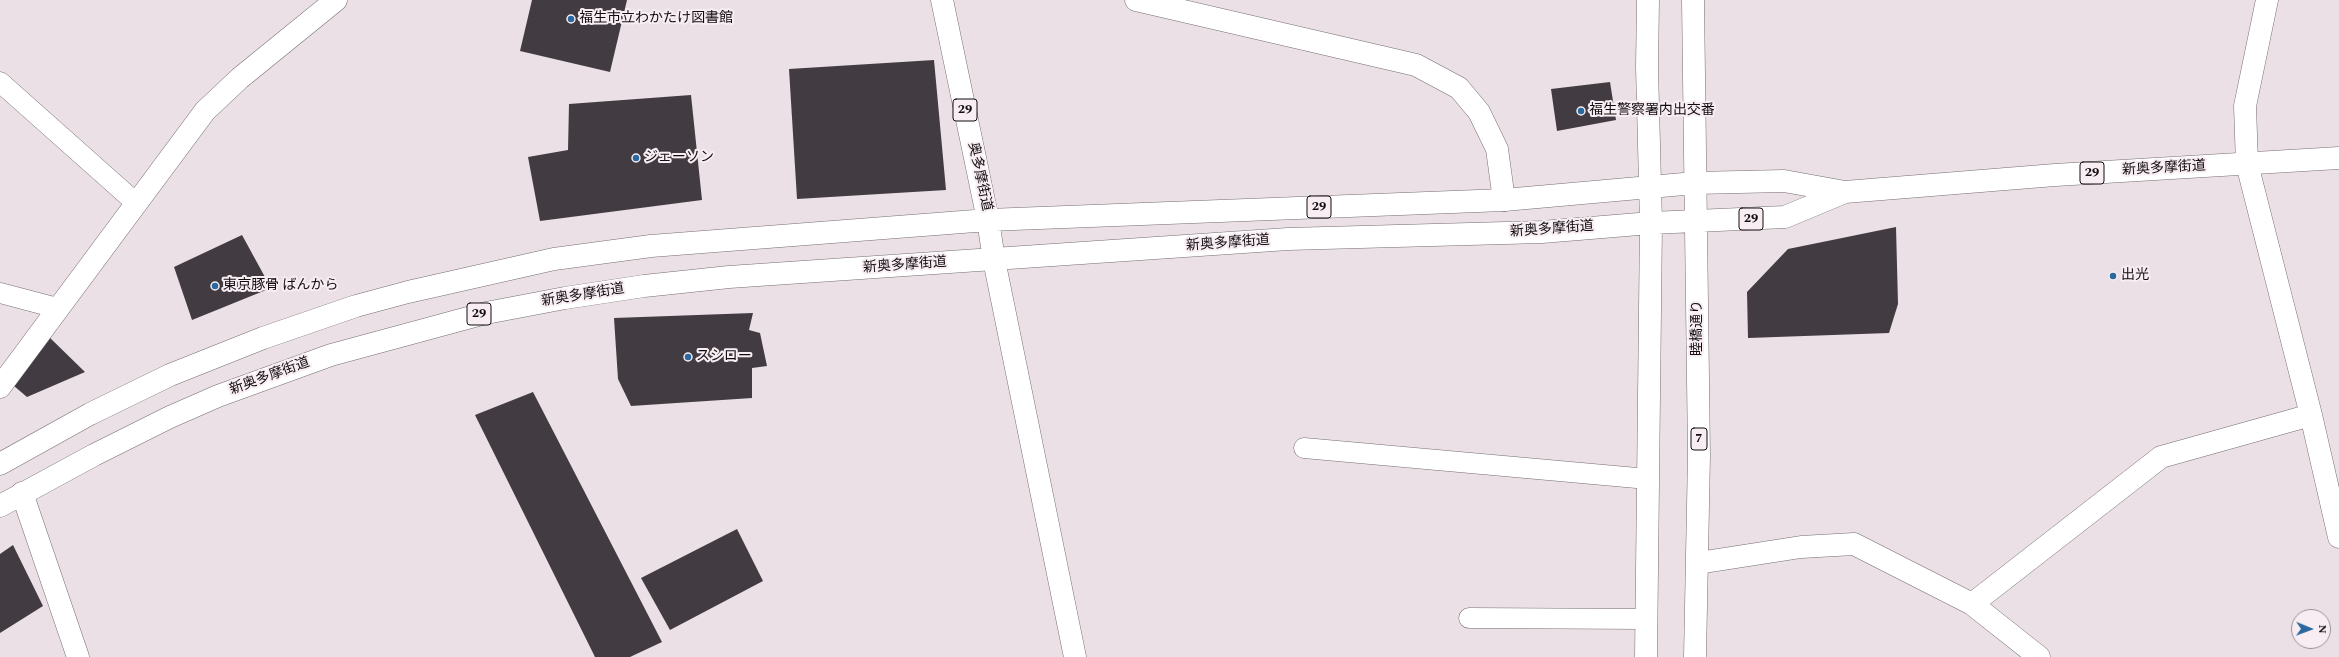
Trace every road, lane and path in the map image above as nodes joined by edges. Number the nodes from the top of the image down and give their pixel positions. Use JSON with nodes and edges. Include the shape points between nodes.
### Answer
{"nodes":[{"id":1,"x":336,"y":0,"type":"edge"},
{"id":2,"x":942,"y":0,"type":"edge"},
{"id":3,"x":1136,"y":0,"type":"edge"},
{"id":4,"x":1648,"y":0,"type":"edge"},
{"id":5,"x":1693,"y":0,"type":"edge"},
{"id":6,"x":2267,"y":0,"type":"edge"},
{"id":7,"x":0,"y":82,"type":"edge"},
{"id":8,"x":2339,"y":158,"type":"edge"},
{"id":9,"x":2247,"y":164,"type":"junction"},
{"id":10,"x":1695,"y":183,"type":"junction"},
{"id":11,"x":1649,"y":188,"type":"junction"},
{"id":12,"x":1846,"y":192,"type":"junction"},
{"id":13,"x":1504,"y":200,"type":"junction"},
{"id":14,"x":136,"y":203,"type":"junction"},
{"id":15,"x":988,"y":220,"type":"junction"},
{"id":16,"x":1697,"y":222,"type":"junction"},
{"id":17,"x":1651,"y":223,"type":"junction"},
{"id":18,"x":994,"y":260,"type":"junction"},
{"id":19,"x":0,"y":293,"type":"edge"},
{"id":20,"x":57,"y":308,"type":"junction"},
{"id":21,"x":0,"y":387,"type":"edge"},
{"id":22,"x":2311,"y":415,"type":"junction"},
{"id":23,"x":1304,"y":448,"type":"dead end"},
{"id":24,"x":0,"y":464,"type":"edge"},
{"id":25,"x":1648,"y":479,"type":"junction"},
{"id":26,"x":22,"y":492,"type":"junction"},
{"id":27,"x":0,"y":506,"type":"edge"},
{"id":28,"x":2338,"y":526,"type":"edge"},
{"id":29,"x":1698,"y":563,"type":"junction"},
{"id":30,"x":1972,"y":604,"type":"junction"},
{"id":31,"x":1469,"y":618,"type":"dead end"},
{"id":32,"x":1646,"y":619,"type":"junction"},
{"id":33,"x":78,"y":657,"type":"edge"},
{"id":34,"x":1075,"y":657,"type":"edge"},
{"id":35,"x":1646,"y":657,"type":"edge"},
{"id":36,"x":1695,"y":657,"type":"edge"},
{"id":37,"x":2039,"y":657,"type":"edge"}],
"edges":[{"from":1,"to":14,"type":"main road","via":[[240,78],[204,111]]},
{"from":2,"to":15,"type":"main road","name":"奥多摩街道","number":"29"},
{"from":3,"to":13,"type":"main road","via":[[1416,66],[1459,88],[1479,112],[1497,149]]},
{"from":4,"to":11,"type":"main road"},
{"from":5,"to":10,"type":"main road","name":"睦橋通り","number":"7"},
{"from":6,"to":9,"type":"main road","via":[[2245,106]]},
{"from":7,"to":14,"type":"lane"},
{"from":8,"to":9,"type":"main road","name":"新奥多摩街道","number":"29"},
{"from":9,"to":12,"type":"main road","name":"新奥多摩街道","number":"29","via":[[2055,175]]},
{"from":9,"to":22,"type":"main road"},
{"from":10,"to":11,"type":"main road","name":"新奥多摩街道","number":"29"},
{"from":10,"to":12,"type":"main road","name":"新奥多摩街道","number":"29","via":[[1784,181]]},
{"from":10,"to":16,"type":"main road","name":"睦橋通り","number":"7"},
{"from":11,"to":13,"type":"main road","name":"新奥多摩街道","number":"29"},
{"from":11,"to":17,"type":"main road"},
{"from":12,"to":16,"type":"main road","name":"新奥多摩街道","number":"29","via":[[1785,217]]},
{"from":13,"to":15,"type":"main road","name":"新奥多摩街道","number":"29"},
{"from":14,"to":20,"type":"main road"},
{"from":15,"to":18,"type":"main road","name":"奥多摩街道","number":"29"},
{"from":15,"to":24,"type":"main road","name":"新奥多摩街道","number":"29","via":[[651,246],[554,259],[408,292],[356,306],[263,338],[170,375],[90,414]]},
{"from":16,"to":17,"type":"main road","name":"新奥多摩街道","number":"29"},
{"from":16,"to":29,"type":"main road","name":"睦橋通り","number":"7"},
{"from":17,"to":18,"type":"main road","name":"新奥多摩街道","number":"29","via":[[1542,232],[1288,239]]},
{"from":17,"to":25,"type":"main road"},
{"from":18,"to":26,"type":"main road","name":"新奥多摩街道","number":"29","via":[[729,277],[644,286],[486,313],[331,355],[218,396],[101,451]]},
{"from":18,"to":34,"type":"main road","name":"奥多摩街道"},
{"from":19,"to":20,"type":"lane"},
{"from":20,"to":21,"type":"main road"},
{"from":22,"to":28,"type":"main road"},
{"from":22,"to":30,"type":"main road","via":[[2161,457]]},
{"from":23,"to":25,"type":"lane"},
{"from":25,"to":32,"type":"main road"},
{"from":26,"to":27,"type":"main road","name":"新奥多摩街道","number":"29"},
{"from":26,"to":33,"type":"main road"},
{"from":29,"to":30,"type":"main road","via":[[1801,547],[1854,544]]},
{"from":29,"to":36,"type":"main road","name":"睦橋通り","number":"7"},
{"from":30,"to":37,"type":"main road"},
{"from":31,"to":32,"type":"lane"},
{"from":32,"to":35,"type":"main road"}]}
